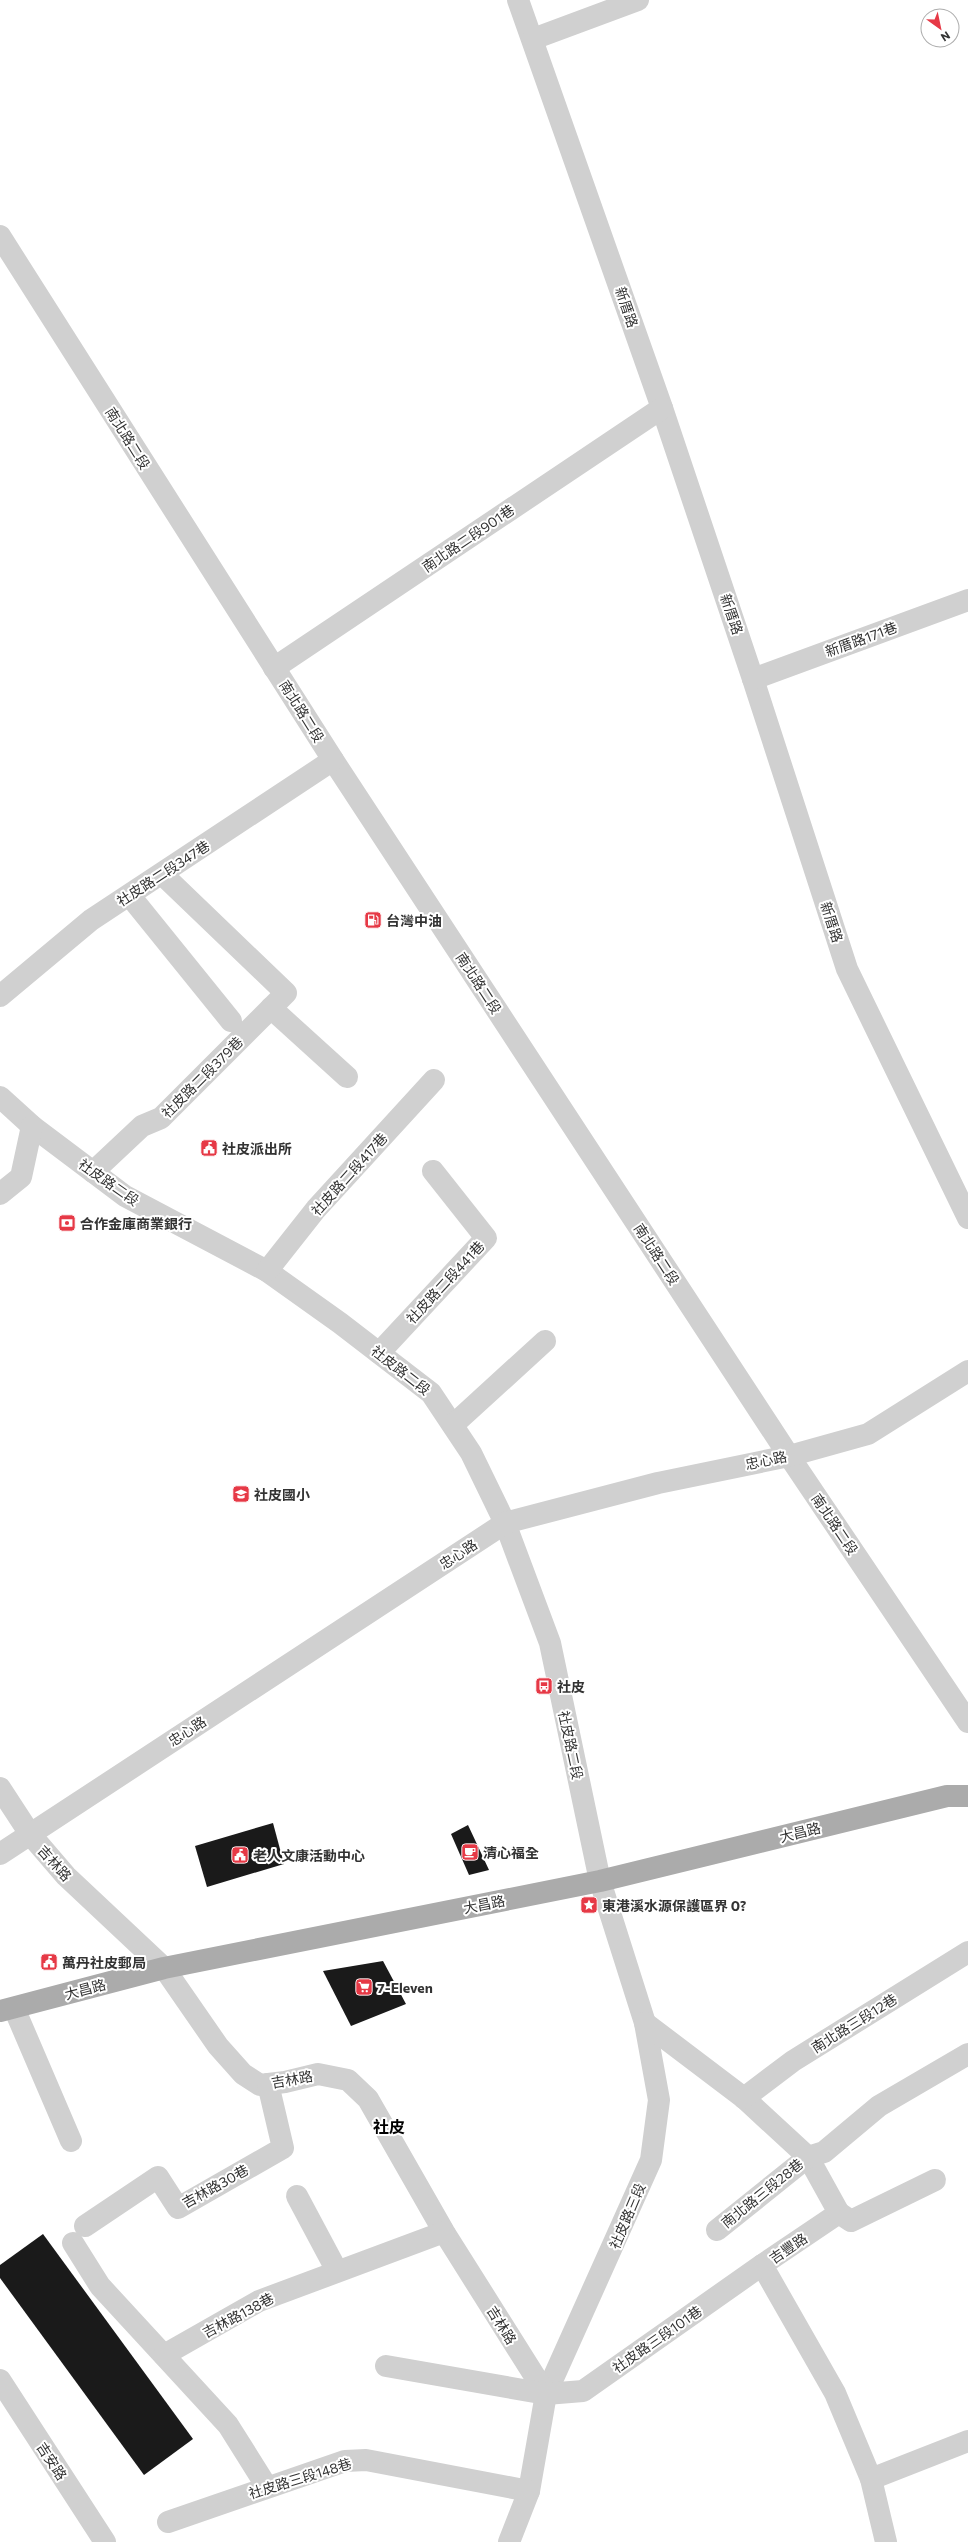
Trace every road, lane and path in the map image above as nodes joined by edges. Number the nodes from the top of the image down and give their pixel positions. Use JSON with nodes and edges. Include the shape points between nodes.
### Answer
{"nodes":[{"id":1,"x":518,"y":0,"type":"edge"},
{"id":2,"x":638,"y":0,"type":"edge"},
{"id":3,"x":533,"y":39,"type":"junction"},
{"id":4,"x":0,"y":236,"type":"edge"},
{"id":5,"x":662,"y":408,"type":"junction"},
{"id":6,"x":968,"y":600,"type":"edge"},
{"id":7,"x":274,"y":668,"type":"junction"},
{"id":8,"x":753,"y":678,"type":"junction"},
{"id":9,"x":333,"y":760,"type":"junction"},
{"id":10,"x":162,"y":874,"type":"junction"},
{"id":11,"x":130,"y":896,"type":"junction"},
{"id":12,"x":0,"y":996,"type":"edge"},
{"id":13,"x":271,"y":1008,"type":"junction"},
{"id":14,"x":231,"y":1021,"type":"dead end"},
{"id":15,"x":347,"y":1077,"type":"dead end"},
{"id":16,"x":434,"y":1080,"type":"dead end"},
{"id":17,"x":0,"y":1097,"type":"edge"},
{"id":18,"x":32,"y":1126,"type":"junction"},
{"id":19,"x":433,"y":1171,"type":"dead end"},
{"id":20,"x":93,"y":1172,"type":"junction"},
{"id":21,"x":0,"y":1194,"type":"edge"},
{"id":22,"x":968,"y":1218,"type":"edge"},
{"id":23,"x":268,"y":1271,"type":"junction"},
{"id":24,"x":545,"y":1341,"type":"dead end"},
{"id":25,"x":379,"y":1353,"type":"junction"},
{"id":26,"x":968,"y":1371,"type":"edge"},
{"id":27,"x":453,"y":1425,"type":"junction"},
{"id":28,"x":789,"y":1456,"type":"junction"},
{"id":29,"x":505,"y":1523,"type":"junction"},
{"id":30,"x":968,"y":1722,"type":"edge"},
{"id":31,"x":0,"y":1788,"type":"edge"},
{"id":32,"x":968,"y":1796,"type":"edge"},
{"id":33,"x":30,"y":1834,"type":"junction"},
{"id":34,"x":0,"y":1854,"type":"edge"},
{"id":35,"x":600,"y":1880,"type":"junction"},
{"id":36,"x":968,"y":1952,"type":"edge"},
{"id":37,"x":164,"y":1968,"type":"junction"},
{"id":38,"x":7,"y":2010,"type":"edge"},
{"id":39,"x":645,"y":2023,"type":"junction"},
{"id":40,"x":968,"y":2054,"type":"edge"},
{"id":41,"x":268,"y":2084,"type":"junction"},
{"id":42,"x":744,"y":2098,"type":"junction"},
{"id":43,"x":71,"y":2141,"type":"dead end"},
{"id":44,"x":808,"y":2157,"type":"junction"},
{"id":45,"x":935,"y":2180,"type":"dead end"},
{"id":46,"x":297,"y":2196,"type":"dead end"},
{"id":47,"x":839,"y":2213,"type":"junction"},
{"id":48,"x":718,"y":2230,"type":"dead end"},
{"id":49,"x":444,"y":2232,"type":"junction"},
{"id":50,"x":762,"y":2265,"type":"junction"},
{"id":51,"x":337,"y":2271,"type":"junction"},
{"id":52,"x":164,"y":2355,"type":"junction"},
{"id":53,"x":386,"y":2366,"type":"dead end"},
{"id":54,"x":0,"y":2380,"type":"edge"},
{"id":55,"x":546,"y":2394,"type":"junction"},
{"id":56,"x":968,"y":2441,"type":"edge"},
{"id":57,"x":871,"y":2479,"type":"junction"},
{"id":58,"x":267,"y":2487,"type":"junction"},
{"id":59,"x":529,"y":2491,"type":"junction"},
{"id":60,"x":168,"y":2522,"type":"dead end"},
{"id":61,"x":105,"y":2542,"type":"edge"},
{"id":62,"x":509,"y":2542,"type":"edge"},
{"id":63,"x":886,"y":2542,"type":"edge"}],
"edges":[{"from":1,"to":3,"type":"street","name":"新厝路"},
{"from":2,"to":3,"type":"street"},
{"from":3,"to":5,"type":"street","name":"新厝路"},
{"from":4,"to":7,"type":"street","name":"南北路二段"},
{"from":5,"to":7,"type":"street","name":"南北路二段901巷"},
{"from":5,"to":8,"type":"street","name":"新厝路"},
{"from":6,"to":8,"type":"street","name":"新厝路171巷"},
{"from":7,"to":9,"type":"street","name":"南北路二段"},
{"from":8,"to":22,"type":"street","name":"新厝路","via":[[846,969]]},
{"from":9,"to":10,"type":"street","name":"社皮路二段347巷"},
{"from":9,"to":28,"type":"street","name":"南北路二段"},
{"from":10,"to":11,"type":"street","name":"社皮路二段347巷"},
{"from":10,"to":13,"type":"street","name":"社皮路二段379巷","via":[[286,993]]},
{"from":11,"to":12,"type":"street","name":"社皮路二段347巷","via":[[91,920]]},
{"from":11,"to":14,"type":"street"},
{"from":13,"to":15,"type":"street"},
{"from":13,"to":20,"type":"street","name":"社皮路二段379巷","via":[[161,1118],[142,1126]]},
{"from":16,"to":23,"type":"street","name":"社皮路二段417巷","via":[[316,1209]]},
{"from":17,"to":18,"type":"street","name":"社皮路二段"},
{"from":18,"to":20,"type":"street","name":"社皮路二段"},
{"from":18,"to":21,"type":"street","via":[[21,1177]]},
{"from":19,"to":25,"type":"street","name":"社皮路二段441巷","via":[[486,1238]]},
{"from":20,"to":23,"type":"street","name":"社皮路二段","via":[[125,1196]]},
{"from":23,"to":25,"type":"street","name":"社皮路二段"},
{"from":24,"to":27,"type":"street"},
{"from":25,"to":27,"type":"street","name":"社皮路二段","via":[[431,1393]]},
{"from":26,"to":28,"type":"street","name":"忠心路","via":[[868,1434]]},
{"from":27,"to":29,"type":"street","name":"社皮路二段","via":[[471,1452]]},
{"from":28,"to":29,"type":"street","name":"忠心路","via":[[658,1483]]},
{"from":28,"to":30,"type":"street","name":"南北路二段"},
{"from":29,"to":33,"type":"street","name":"忠心路"},
{"from":29,"to":35,"type":"street","name":"社皮路二段","via":[[550,1643]]},
{"from":31,"to":33,"type":"street","name":"吉林路"},
{"from":32,"to":35,"type":"main road","name":"大昌路","via":[[947,1796]]},
{"from":33,"to":34,"type":"street","name":"忠心路"},
{"from":33,"to":37,"type":"street","name":"吉林路","via":[[66,1876]]},
{"from":35,"to":37,"type":"main road","name":"大昌路"},
{"from":35,"to":39,"type":"street","name":"社皮路三段"},
{"from":36,"to":42,"type":"street","name":"南北路三段12巷","via":[[793,2061]]},
{"from":37,"to":38,"type":"main road","name":"大昌路"},
{"from":37,"to":41,"type":"street","name":"吉林路","via":[[218,2046],[243,2074],[260,2084]]},
{"from":38,"to":43,"type":"street"},
{"from":39,"to":42,"type":"street"},
{"from":39,"to":55,"type":"street","name":"社皮路三段","via":[[660,2100],[651,2160]]},
{"from":40,"to":44,"type":"street","name":"南北路三段28巷","via":[[880,2106],[824,2152]]},
{"from":41,"to":49,"type":"street","name":"吉林路","via":[[318,2074],[348,2080],[368,2099]]},
{"from":41,"to":52,"type":"street","name":"吉林路30巷","via":[[283,2148],[178,2208],[158,2177],[79,2235],[100,2286]]},
{"from":42,"to":44,"type":"street"},
{"from":44,"to":47,"type":"street"},
{"from":44,"to":48,"type":"street","name":"南北路三段28巷"},
{"from":45,"to":47,"type":"street","via":[[851,2221]]},
{"from":46,"to":51,"type":"street"},
{"from":47,"to":50,"type":"street","name":"吉豐路"},
{"from":49,"to":51,"type":"street","name":"吉林路138巷"},
{"from":49,"to":55,"type":"street","name":"吉林路"},
{"from":50,"to":55,"type":"street","name":"社皮路三段101巷","via":[[583,2391]]},
{"from":50,"to":57,"type":"street","name":"吉豐路","via":[[835,2393]]},
{"from":51,"to":52,"type":"street","name":"吉林路138巷","via":[[259,2301]]},
{"from":52,"to":58,"type":"street","via":[[228,2425]]},
{"from":53,"to":55,"type":"street","name":"社皮路三段101巷"},
{"from":54,"to":61,"type":"street","name":"吉安路"},
{"from":55,"to":59,"type":"street","name":"社皮路三段"},
{"from":56,"to":57,"type":"street"},
{"from":57,"to":63,"type":"street","name":"吉豐路"},
{"from":58,"to":59,"type":"street","name":"社皮路三段148巷","via":[[345,2461],[366,2460]]},
{"from":58,"to":60,"type":"street","name":"社皮路三段148巷"},
{"from":59,"to":62,"type":"street","name":"社皮路三段"}]}
